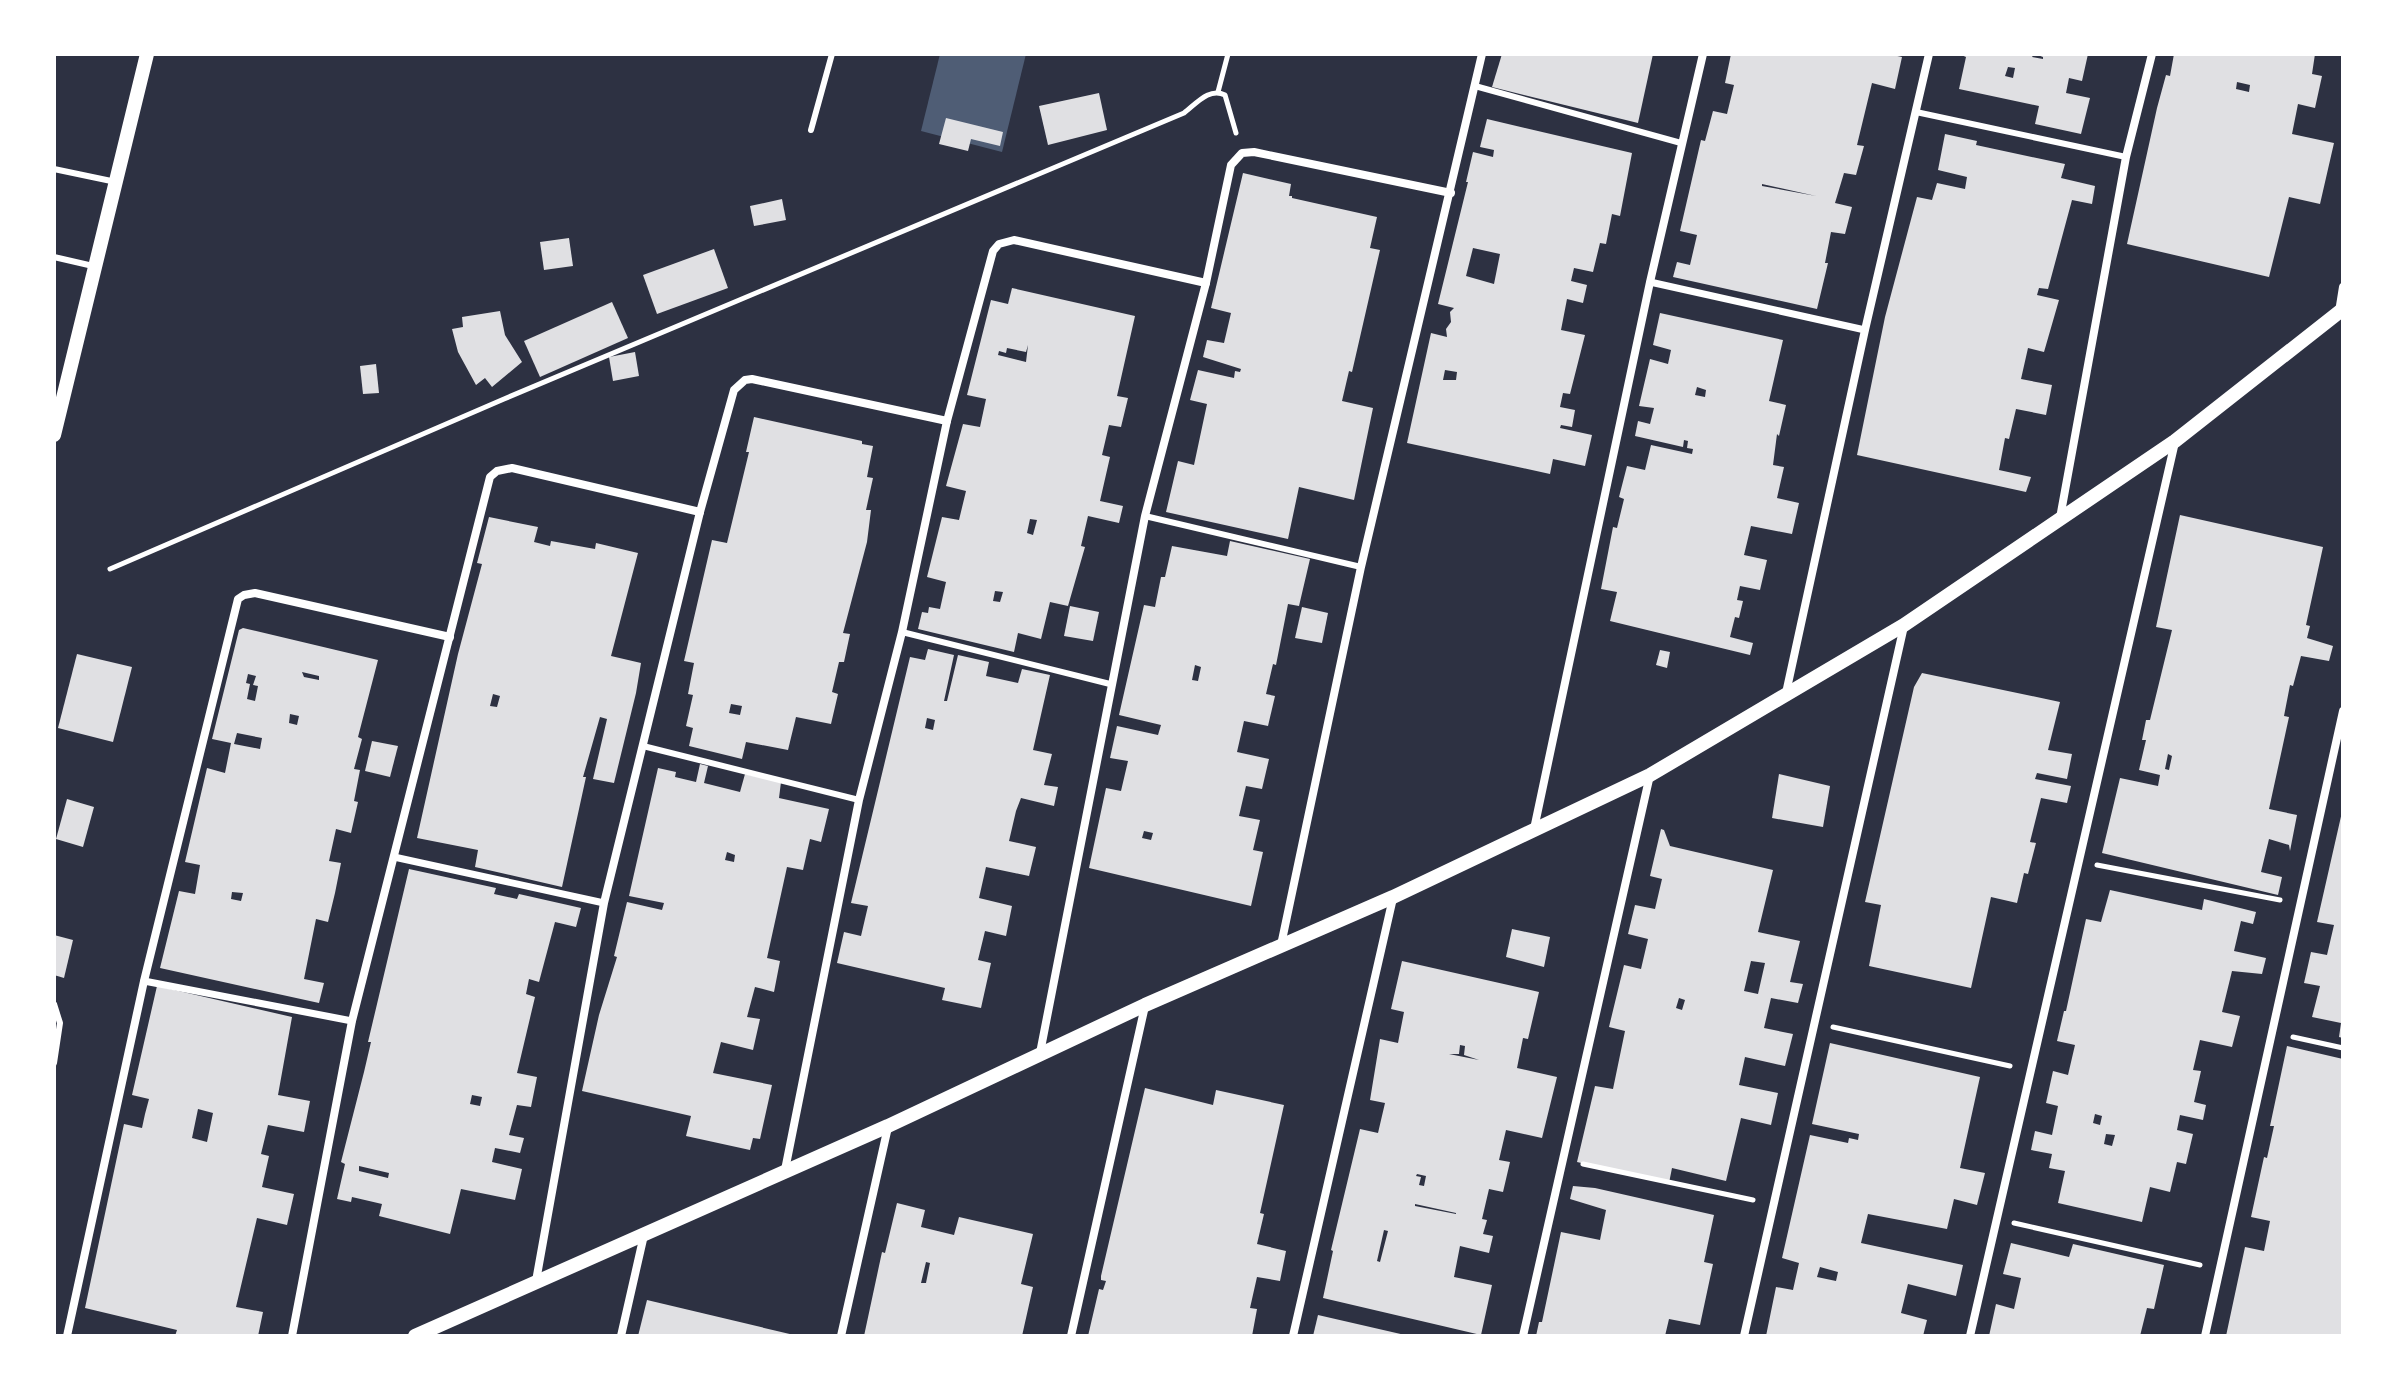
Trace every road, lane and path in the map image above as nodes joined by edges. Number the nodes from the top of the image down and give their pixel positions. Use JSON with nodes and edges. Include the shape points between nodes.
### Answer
{"nodes":[{"id":1,"x":147,"y":54,"type":"edge"},
{"id":2,"x":832,"y":54,"type":"edge"},
{"id":3,"x":1228,"y":54,"type":"edge"},
{"id":4,"x":1482,"y":54,"type":"edge"},
{"id":5,"x":1703,"y":54,"type":"edge"},
{"id":6,"x":1929,"y":54,"type":"edge"},
{"id":7,"x":2152,"y":54,"type":"edge"},
{"id":8,"x":1475,"y":86,"type":"junction"},
{"id":9,"x":1218,"y":92,"type":"junction"},
{"id":10,"x":1916,"y":112,"type":"junction"},
{"id":11,"x":811,"y":130,"type":"dead end"},
{"id":12,"x":1681,"y":143,"type":"junction"},
{"id":13,"x":1242,"y":153,"type":"junction"},
{"id":14,"x":2126,"y":157,"type":"junction"},
{"id":15,"x":54,"y":169,"type":"edge"},
{"id":16,"x":116,"y":182,"type":"junction"},
{"id":17,"x":1451,"y":193,"type":"junction"},
{"id":18,"x":54,"y":257,"type":"edge"},
{"id":19,"x":97,"y":267,"type":"junction"},
{"id":20,"x":1650,"y":282,"type":"junction"},
{"id":21,"x":1206,"y":283,"type":"junction"},
{"id":22,"x":2343,"y":287,"type":"edge"},
{"id":23,"x":2341,"y":310,"type":"edge"},
{"id":24,"x":1865,"y":330,"type":"junction"},
{"id":25,"x":947,"y":421,"type":"junction"},
{"id":26,"x":54,"y":435,"type":"edge"},
{"id":27,"x":2175,"y":441,"type":"junction"},
{"id":28,"x":700,"y":512,"type":"junction"},
{"id":29,"x":1145,"y":516,"type":"junction"},
{"id":30,"x":2060,"y":518,"type":"junction"},
{"id":31,"x":1361,"y":567,"type":"junction"},
{"id":32,"x":110,"y":569,"type":"dead end"},
{"id":33,"x":1904,"y":625,"type":"junction"},
{"id":34,"x":902,"y":632,"type":"junction"},
{"id":35,"x":450,"y":637,"type":"junction"},
{"id":36,"x":1110,"y":684,"type":"junction"},
{"id":37,"x":1786,"y":694,"type":"junction"},
{"id":38,"x":2343,"y":711,"type":"edge"},
{"id":39,"x":643,"y":746,"type":"junction"},
{"id":40,"x":1650,"y":775,"type":"junction"},
{"id":41,"x":859,"y":800,"type":"junction"},
{"id":42,"x":1534,"y":829,"type":"junction"},
{"id":43,"x":394,"y":857,"type":"junction"},
{"id":44,"x":2078,"y":862,"type":"junction"},
{"id":45,"x":1393,"y":897,"type":"junction"},
{"id":46,"x":604,"y":903,"type":"junction"},
{"id":47,"x":2301,"y":904,"type":"junction"},
{"id":48,"x":1281,"y":946,"type":"junction"},
{"id":49,"x":144,"y":981,"type":"junction"},
{"id":50,"x":54,"y":1004,"type":"edge"},
{"id":51,"x":1145,"y":1005,"type":"junction"},
{"id":52,"x":352,"y":1021,"type":"junction"},
{"id":53,"x":1815,"y":1023,"type":"junction"},
{"id":54,"x":2272,"y":1032,"type":"junction"},
{"id":55,"x":2343,"y":1048,"type":"edge"},
{"id":56,"x":1040,"y":1053,"type":"junction"},
{"id":57,"x":54,"y":1063,"type":"edge"},
{"id":58,"x":2031,"y":1070,"type":"junction"},
{"id":59,"x":888,"y":1126,"type":"junction"},
{"id":60,"x":1563,"y":1159,"type":"junction"},
{"id":61,"x":785,"y":1170,"type":"junction"},
{"id":62,"x":1774,"y":1204,"type":"junction"},
{"id":63,"x":1997,"y":1219,"type":"junction"},
{"id":64,"x":644,"y":1234,"type":"junction"},
{"id":65,"x":2220,"y":1269,"type":"junction"},
{"id":66,"x":536,"y":1281,"type":"junction"},
{"id":67,"x":67,"y":1336,"type":"edge"},
{"id":68,"x":292,"y":1336,"type":"edge"},
{"id":69,"x":415,"y":1336,"type":"edge"},
{"id":70,"x":621,"y":1336,"type":"edge"},
{"id":71,"x":841,"y":1336,"type":"edge"},
{"id":72,"x":1071,"y":1336,"type":"edge"},
{"id":73,"x":1293,"y":1336,"type":"edge"},
{"id":74,"x":1523,"y":1336,"type":"edge"},
{"id":75,"x":1744,"y":1336,"type":"edge"},
{"id":76,"x":1970,"y":1336,"type":"edge"},
{"id":77,"x":2205,"y":1336,"type":"edge"}],
"edges":[{"from":1,"to":16,"type":"street"},
{"from":2,"to":11,"type":"lane"},
{"from":3,"to":9,"type":"path"},
{"from":4,"to":8,"type":"street"},
{"from":5,"to":12,"type":"street"},
{"from":6,"to":10,"type":"street"},
{"from":7,"to":14,"type":"street"},
{"from":8,"to":12,"type":"lane"},
{"from":8,"to":17,"type":"street"},
{"from":9,"to":13,"type":"path","via":[[1225,95]]},
{"from":9,"to":32,"type":"path","via":[[1210,92],[1184,113]]},
{"from":10,"to":14,"type":"lane"},
{"from":10,"to":24,"type":"street"},
{"from":12,"to":20,"type":"street"},
{"from":13,"to":17,"type":"street"},
{"from":13,"to":21,"type":"street","via":[[1231,165]]},
{"from":14,"to":30,"type":"street"},
{"from":15,"to":16,"type":"lane"},
{"from":16,"to":19,"type":"street"},
{"from":17,"to":31,"type":"street"},
{"from":18,"to":19,"type":"lane"},
{"from":19,"to":26,"type":"street"},
{"from":20,"to":24,"type":"street"},
{"from":20,"to":42,"type":"street"},
{"from":21,"to":25,"type":"street","via":[[1014,240],[999,244]]},
{"from":21,"to":29,"type":"street"},
{"from":22,"to":23,"type":"street"},
{"from":23,"to":27,"type":"street"},
{"from":24,"to":37,"type":"street"},
{"from":25,"to":28,"type":"street","via":[[745,380],[734,390]]},
{"from":25,"to":34,"type":"street"},
{"from":27,"to":30,"type":"street"},
{"from":27,"to":44,"type":"street"},
{"from":28,"to":35,"type":"street","via":[[512,468],[497,471],[490,477]]},
{"from":28,"to":39,"type":"street"},
{"from":29,"to":31,"type":"lane"},
{"from":29,"to":36,"type":"street"},
{"from":30,"to":33,"type":"street"},
{"from":31,"to":48,"type":"street"},
{"from":33,"to":37,"type":"street"},
{"from":33,"to":53,"type":"street"},
{"from":34,"to":36,"type":"lane"},
{"from":34,"to":41,"type":"street"},
{"from":35,"to":43,"type":"street"},
{"from":35,"to":49,"type":"street","via":[[255,593],[238,599]]},
{"from":36,"to":56,"type":"street"},
{"from":37,"to":40,"type":"street"},
{"from":38,"to":47,"type":"street"},
{"from":39,"to":41,"type":"lane"},
{"from":39,"to":46,"type":"street"},
{"from":40,"to":42,"type":"street"},
{"from":40,"to":60,"type":"street"},
{"from":41,"to":61,"type":"street"},
{"from":42,"to":45,"type":"street"},
{"from":43,"to":46,"type":"street"},
{"from":43,"to":52,"type":"street"},
{"from":44,"to":47,"type":"path"},
{"from":44,"to":58,"type":"street"},
{"from":45,"to":48,"type":"street"},
{"from":45,"to":73,"type":"street"},
{"from":46,"to":66,"type":"street"},
{"from":47,"to":54,"type":"street"},
{"from":48,"to":51,"type":"street"},
{"from":49,"to":52,"type":"street"},
{"from":49,"to":67,"type":"street"},
{"from":50,"to":57,"type":"lane","via":[[60,1023]]},
{"from":51,"to":56,"type":"street"},
{"from":51,"to":72,"type":"street"},
{"from":52,"to":68,"type":"street"},
{"from":53,"to":58,"type":"path"},
{"from":53,"to":62,"type":"street"},
{"from":54,"to":55,"type":"path"},
{"from":54,"to":65,"type":"street"},
{"from":56,"to":59,"type":"street"},
{"from":58,"to":63,"type":"street"},
{"from":59,"to":61,"type":"street"},
{"from":59,"to":71,"type":"street"},
{"from":60,"to":62,"type":"path"},
{"from":60,"to":74,"type":"street"},
{"from":61,"to":64,"type":"street"},
{"from":62,"to":75,"type":"street"},
{"from":63,"to":65,"type":"path"},
{"from":63,"to":76,"type":"street"},
{"from":64,"to":66,"type":"street"},
{"from":64,"to":70,"type":"street"},
{"from":65,"to":77,"type":"street"},
{"from":66,"to":69,"type":"street"}]}
